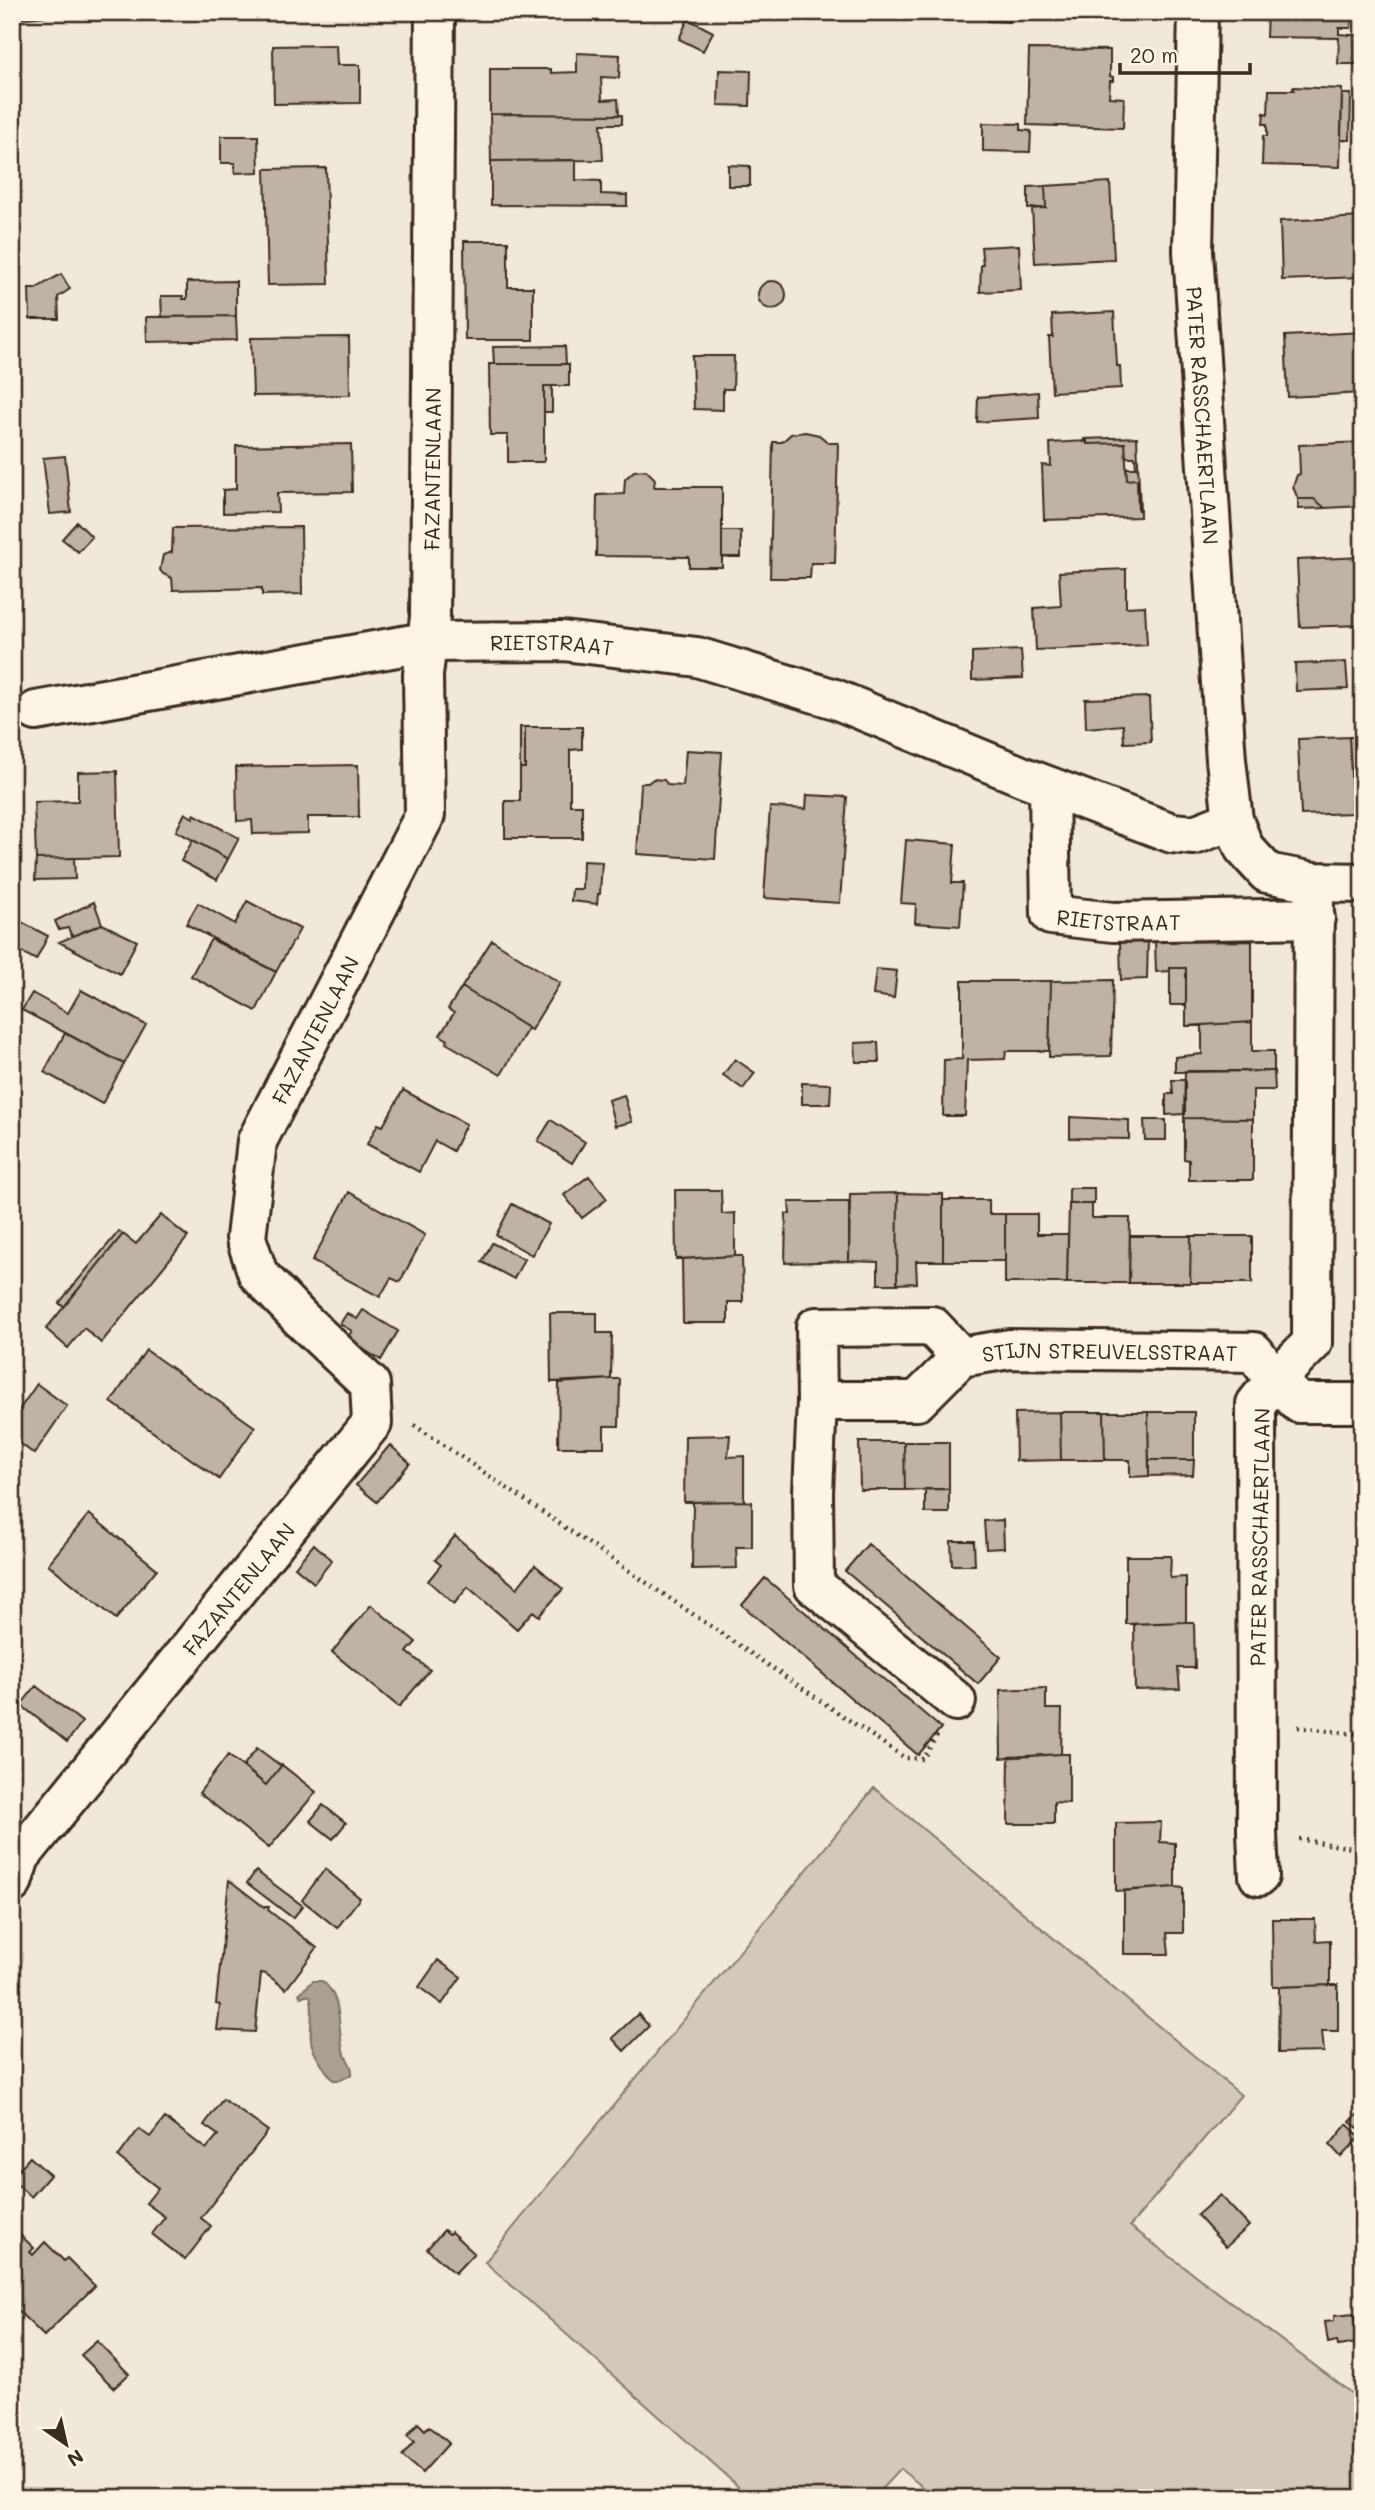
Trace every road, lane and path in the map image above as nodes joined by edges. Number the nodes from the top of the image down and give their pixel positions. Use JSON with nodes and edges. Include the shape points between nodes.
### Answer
{"nodes":[{"id":1,"x":435,"y":12,"type":"edge"},
{"id":2,"x":1198,"y":12,"type":"edge"},
{"id":3,"x":425,"y":642,"type":"junction"},
{"id":4,"x":36,"y":710,"type":"dead end"},
{"id":5,"x":1049,"y":787,"type":"junction"},
{"id":6,"x":1233,"y":820,"type":"junction"},
{"id":7,"x":1363,"y":883,"type":"edge"},
{"id":8,"x":1315,"y":900,"type":"junction"},
{"id":9,"x":961,"y":1357,"type":"junction"},
{"id":10,"x":1275,"y":1380,"type":"junction"},
{"id":11,"x":370,"y":1395,"type":"junction"},
{"id":12,"x":817,"y":1401,"type":"junction"},
{"id":13,"x":1363,"y":1403,"type":"edge"},
{"id":14,"x":956,"y":1701,"type":"joint"},
{"id":15,"x":1257,"y":1723,"type":"junction"},
{"id":16,"x":1363,"y":1735,"type":"edge"},
{"id":17,"x":1256,"y":1833,"type":"junction"},
{"id":18,"x":1363,"y":1850,"type":"edge"},
{"id":19,"x":1259,"y":1876,"type":"dead end"},
{"id":20,"x":12,"y":1883,"type":"edge"}],
"edges":[{"from":1,"to":3,"type":"street","name":"FAZANTENLAAN","via":[[430,617]]},
{"from":2,"to":6,"type":"street","name":"PATER RASSCHAERTLAAN","via":[[1193,251]]},
{"from":3,"to":4,"type":"street","name":"RIETSTRAAT"},
{"from":3,"to":5,"type":"street","name":"RIETSTRAAT","via":[[563,641],[697,657],[835,699]]},
{"from":3,"to":11,"type":"street","name":"FAZANTENLAAN","via":[[425,815],[257,1141],[246,1238],[258,1274],[370,1384]]},
{"from":5,"to":6,"type":"street","name":"RIETSTRAAT","via":[[1172,833],[1194,835]]},
{"from":5,"to":8,"type":"street","name":"RIETSTRAAT","via":[[1051,915],[1113,922]]},
{"from":6,"to":8,"type":"street","name":"RIETSTRAAT","via":[[1244,848],[1267,873]]},
{"from":7,"to":8,"type":"street","name":"RIETSTRAAT"},
{"from":8,"to":10,"type":"street","name":"PATER RASSCHAERTLAAN","via":[[1312,1343]]},
{"from":9,"to":10,"type":"street","name":"STIJN STREUVELSSTRAAT","via":[[1010,1349],[1254,1352]]},
{"from":9,"to":12,"type":"street","name":"STIJN STREUVELSSTRAAT","via":[[917,1401]]},
{"from":9,"to":12,"type":"street","name":"STIJN STREUVELSSTRAAT","via":[[932,1326],[816,1327]]},
{"from":10,"to":13,"type":"street","name":"STIJN STREUVELSSTRAAT","via":[[1299,1403]]},
{"from":10,"to":15,"type":"street","name":"PATER RASSCHAERTLAAN","via":[[1256,1404]]},
{"from":11,"to":14,"type":"path","via":[[905,1758],[923,1759]]},
{"from":11,"to":20,"type":"street","name":"FAZANTENLAAN","via":[[372,1423],[20,1857]]},
{"from":12,"to":14,"type":"street","name":"STIJN STREUVELSSTRAAT","via":[[814,1585]]},
{"from":15,"to":16,"type":"path"},
{"from":15,"to":17,"type":"street","name":"PATER RASSCHAERTLAAN"},
{"from":17,"to":18,"type":"path"},
{"from":17,"to":19,"type":"street","name":"PATER RASSCHAERTLAAN"}]}
